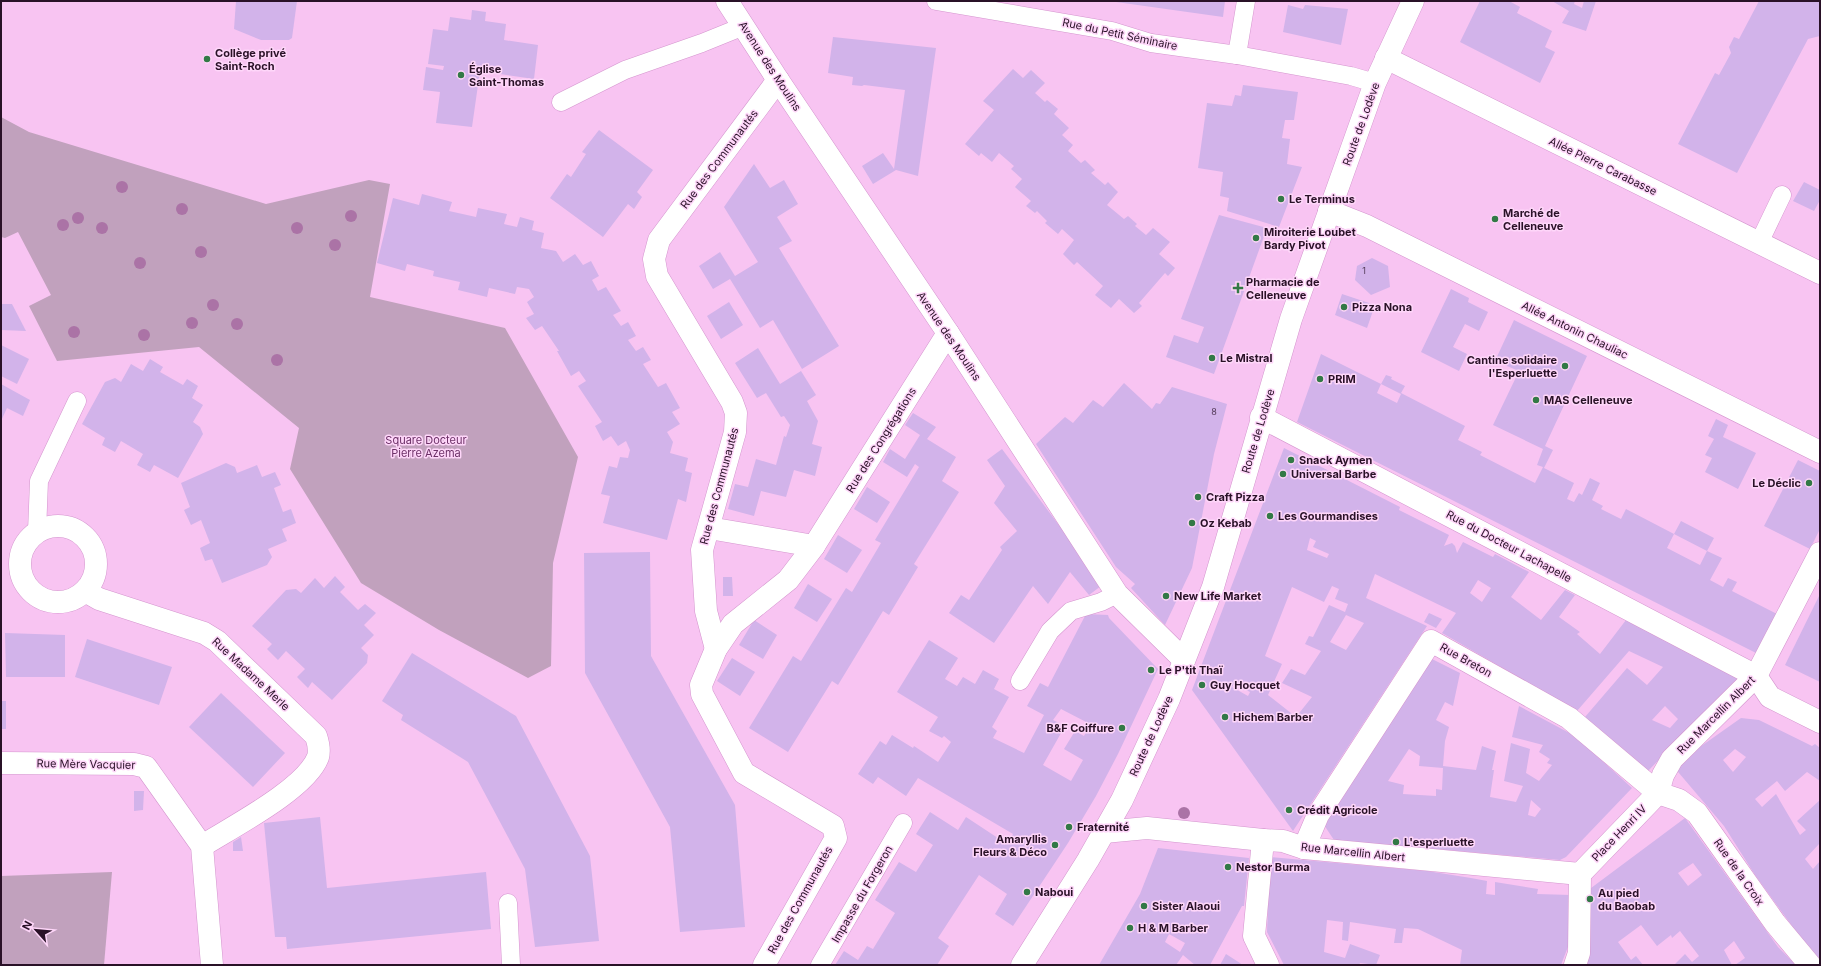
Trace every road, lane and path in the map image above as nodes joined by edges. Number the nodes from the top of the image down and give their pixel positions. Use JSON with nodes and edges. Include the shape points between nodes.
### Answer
{"nodes":[{"id":1,"x":727,"y":1,"type":"edge"},
{"id":2,"x":936,"y":1,"type":"edge"},
{"id":3,"x":1246,"y":1,"type":"edge"},
{"id":4,"x":1413,"y":1,"type":"edge"},
{"id":5,"x":744,"y":26,"type":"junction"},
{"id":6,"x":1237,"y":55,"type":"junction"},
{"id":7,"x":1386,"y":58,"type":"junction"},
{"id":8,"x":778,"y":80,"type":"junction"},
{"id":9,"x":1375,"y":83,"type":"junction"},
{"id":10,"x":561,"y":102,"type":"dead end"},
{"id":11,"x":1782,"y":195,"type":"dead end"},
{"id":12,"x":1329,"y":211,"type":"junction"},
{"id":13,"x":1759,"y":243,"type":"junction"},
{"id":14,"x":1820,"y":273,"type":"edge"},
{"id":15,"x":948,"y":333,"type":"junction"},
{"id":16,"x":77,"y":401,"type":"dead end"},
{"id":17,"x":1261,"y":417,"type":"junction"},
{"id":18,"x":1820,"y":452,"type":"edge"},
{"id":19,"x":709,"y":528,"type":"junction"},
{"id":20,"x":38,"y":532,"type":"junction"},
{"id":21,"x":814,"y":546,"type":"junction"},
{"id":22,"x":1820,"y":553,"type":"edge"},
{"id":23,"x":85,"y":591,"type":"junction"},
{"id":24,"x":1117,"y":594,"type":"junction"},
{"id":25,"x":716,"y":649,"type":"junction"},
{"id":26,"x":1184,"y":660,"type":"junction"},
{"id":27,"x":1756,"y":676,"type":"junction"},
{"id":28,"x":1020,"y":681,"type":"dead end"},
{"id":29,"x":1820,"y":722,"type":"edge"},
{"id":30,"x":1,"y":763,"type":"edge"},
{"id":31,"x":1658,"y":793,"type":"junction"},
{"id":32,"x":903,"y":823,"type":"dead end"},
{"id":33,"x":1104,"y":832,"type":"junction"},
{"id":34,"x":1262,"y":840,"type":"junction"},
{"id":35,"x":202,"y":846,"type":"junction"},
{"id":36,"x":1304,"y":848,"type":"junction"},
{"id":37,"x":1580,"y":874,"type":"junction"},
{"id":38,"x":508,"y":903,"type":"dead end"},
{"id":39,"x":212,"y":965,"type":"edge"},
{"id":40,"x":511,"y":965,"type":"edge"},
{"id":41,"x":764,"y":965,"type":"edge"},
{"id":42,"x":820,"y":965,"type":"edge"},
{"id":43,"x":1022,"y":965,"type":"edge"},
{"id":44,"x":1268,"y":965,"type":"edge"},
{"id":45,"x":1575,"y":965,"type":"edge"},
{"id":46,"x":1810,"y":965,"type":"edge"}],
"edges":[{"from":1,"to":5,"type":"street","name":"Avenue des Moulins"},
{"from":2,"to":6,"type":"lane","name":"Rue du Petit Séminaire","via":[[1112,31],[1151,43]]},
{"from":3,"to":6,"type":"lane"},
{"from":4,"to":7,"type":"street","name":"Route de Lodève"},
{"from":5,"to":8,"type":"street","name":"Avenue des Moulins"},
{"from":5,"to":10,"type":"lane","via":[[624,70]]},
{"from":6,"to":9,"type":"lane","name":"Rue du Petit Séminaire","via":[[1351,76]]},
{"from":7,"to":9,"type":"street","name":"Route de Lodève"},
{"from":7,"to":13,"type":"street","name":"Allée Pierre Carabasse"},
{"from":8,"to":15,"type":"street","name":"Avenue des Moulins"},
{"from":8,"to":19,"type":"street","name":"Rue des Communautés","via":[[658,240],[654,259],[657,276],[732,402],[736,413],[735,432]]},
{"from":9,"to":12,"type":"street","name":"Route de Lodève"},
{"from":11,"to":13,"type":"lane"},
{"from":12,"to":17,"type":"street","name":"Route de Lodève","via":[[1291,319]]},
{"from":12,"to":18,"type":"street","name":"Allée Antonin Chauliac","via":[[1367,226]]},
{"from":13,"to":14,"type":"street","name":"Allée Pierre Carabasse"},
{"from":15,"to":21,"type":"street","name":"Rue des Congrégations"},
{"from":15,"to":24,"type":"street","name":"Avenue des Moulins"},
{"from":16,"to":20,"type":"lane","via":[[39,482]]},
{"from":17,"to":26,"type":"street","name":"Route de Lodève","via":[[1212,587]]},
{"from":17,"to":27,"type":"street","name":"Rue du Docteur Lachapelle"},
{"from":19,"to":21,"type":"street"},
{"from":19,"to":25,"type":"street","name":"Rue des Communautés","via":[[702,550],[706,611]]},
{"from":20,"to":23,"type":"street","via":[[49,527],[73,528],[91,545],[96,569]]},
{"from":20,"to":23,"type":"street","via":[[28,540],[22,552],[22,577],[28,588],[50,601],[62,602],[75,598]]},
{"from":21,"to":25,"type":"street","name":"Rue des Congrégations","via":[[788,580],[733,624]]},
{"from":22,"to":27,"type":"street","name":"Rue Marcellin Albert"},
{"from":23,"to":35,"type":"street","name":"Rue Madame Merle","via":[[99,599],[204,633],[216,641],[316,736],[319,756],[297,785]]},
{"from":24,"to":26,"type":"street","name":"Avenue des Moulins"},
{"from":24,"to":28,"type":"lane","via":[[1101,602],[1071,610],[1050,631]]},
{"from":25,"to":41,"type":"street","name":"Rue des Communautés","via":[[701,685],[702,694],[744,773],[833,826],[836,838]]},
{"from":26,"to":33,"type":"street","name":"Route de Lodève","via":[[1169,699],[1122,800]]},
{"from":27,"to":29,"type":"street","via":[[1770,697]]},
{"from":27,"to":31,"type":"street","name":"Rue Marcellin Albert","via":[[1672,759],[1663,775]]},
{"from":30,"to":35,"type":"street","name":"Rue Mère Vacquier","via":[[140,764],[152,774]]},
{"from":31,"to":36,"type":"street","name":"Rue Breton","via":[[1569,718],[1431,641],[1318,815]]},
{"from":31,"to":37,"type":"street","name":"Place Henri IV"},
{"from":31,"to":46,"type":"street","name":"Rue de la Croix","via":[[1679,800],[1697,813],[1775,923]]},
{"from":32,"to":42,"type":"lane","name":"Impasse du Forgeron"},
{"from":33,"to":34,"type":"street","name":"Rue Marcellin Albert","via":[[1147,828]]},
{"from":33,"to":43,"type":"street","name":"Route de Lodève"},
{"from":34,"to":36,"type":"street","name":"Rue Marcellin Albert","via":[[1283,841]]},
{"from":34,"to":44,"type":"street","via":[[1254,936]]},
{"from":35,"to":39,"type":"street","name":"Rue Mère Vacquier"},
{"from":36,"to":37,"type":"street","name":"Rue Marcellin Albert"},
{"from":37,"to":45,"type":"street","via":[[1579,953]]},
{"from":38,"to":40,"type":"lane"}]}
